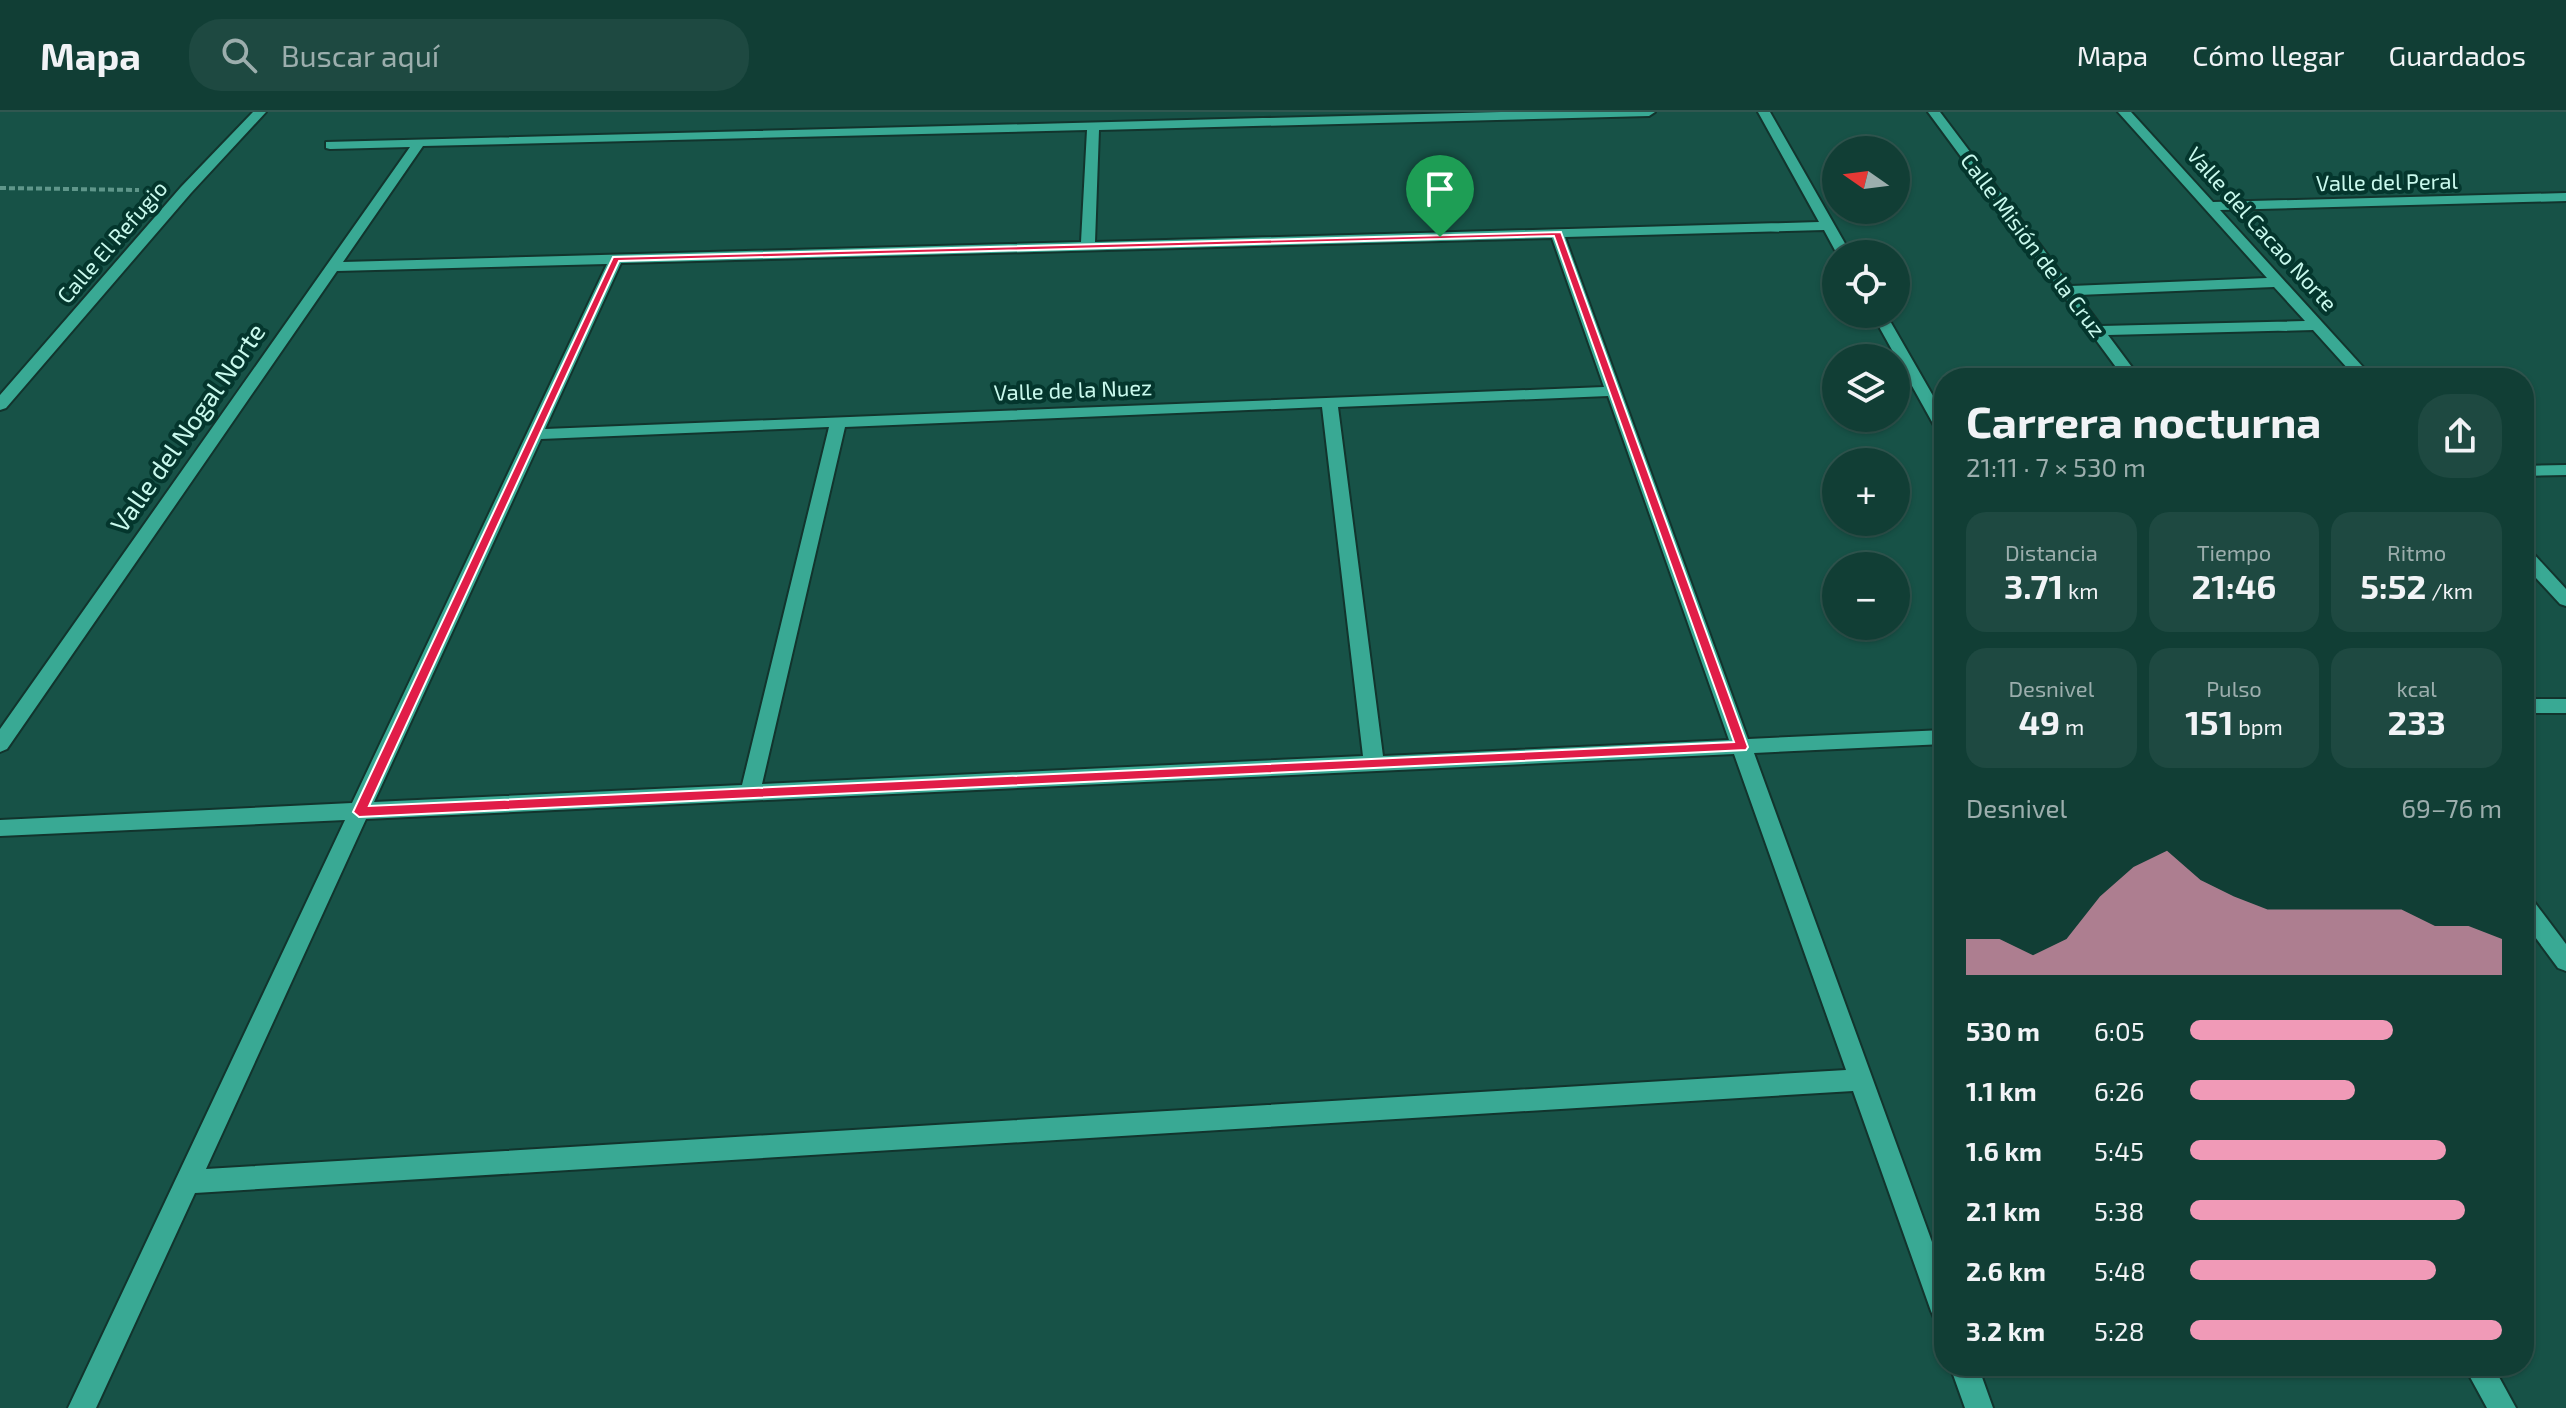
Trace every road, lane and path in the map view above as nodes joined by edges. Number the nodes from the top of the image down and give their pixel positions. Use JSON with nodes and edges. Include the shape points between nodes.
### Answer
{"nodes":[{"id":1,"x":260,"y":112,"type":"edge"},
{"id":2,"x":1649,"y":112,"type":"edge"},
{"id":3,"x":1764,"y":112,"type":"edge"},
{"id":4,"x":1934,"y":112,"type":"edge"},
{"id":5,"x":2124,"y":112,"type":"edge"},
{"id":6,"x":1093,"y":126,"type":"junction"},
{"id":7,"x":419,"y":143,"type":"junction"},
{"id":8,"x":330,"y":145,"type":"dead end"},
{"id":9,"x":0,"y":188,"type":"edge"},
{"id":10,"x":186,"y":190,"type":"junction"},
{"id":11,"x":2566,"y":197,"type":"edge"},
{"id":12,"x":2209,"y":206,"type":"junction"},
{"id":13,"x":1829,"y":226,"type":"junction"},
{"id":14,"x":1557,"y":233,"type":"junction"},
{"id":15,"x":1836,"y":240,"type":"edge"},
{"id":16,"x":1088,"y":246,"type":"junction"},
{"id":17,"x":616,"y":259,"type":"junction"},
{"id":18,"x":332,"y":267,"type":"junction"},
{"id":19,"x":2279,"y":282,"type":"junction"},
{"id":20,"x":2067,"y":291,"type":"junction"},
{"id":21,"x":2317,"y":325,"type":"junction"},
{"id":22,"x":1887,"y":328,"type":"edge"},
{"id":23,"x":2097,"y":331,"type":"junction"},
{"id":24,"x":2125,"y":368,"type":"edge"},
{"id":25,"x":2356,"y":368,"type":"edge"},
{"id":26,"x":1614,"y":391,"type":"junction"},
{"id":27,"x":1329,"y":402,"type":"junction"},
{"id":28,"x":0,"y":405,"type":"edge"},
{"id":29,"x":1934,"y":411,"type":"edge"},
{"id":30,"x":838,"y":422,"type":"junction"},
{"id":31,"x":534,"y":434,"type":"junction"},
{"id":32,"x":2566,"y":470,"type":"edge"},
{"id":33,"x":2534,"y":471,"type":"edge"},
{"id":34,"x":2534,"y":565,"type":"edge"},
{"id":35,"x":2566,"y":600,"type":"edge"},
{"id":36,"x":2534,"y":706,"type":"edge"},
{"id":37,"x":2566,"y":706,"type":"edge"},
{"id":38,"x":1934,"y":737,"type":"edge"},
{"id":39,"x":0,"y":744,"type":"edge"},
{"id":40,"x":1742,"y":747,"type":"junction"},
{"id":41,"x":1374,"y":764,"type":"junction"},
{"id":42,"x":750,"y":793,"type":"junction"},
{"id":43,"x":359,"y":812,"type":"junction"},
{"id":44,"x":0,"y":828,"type":"edge"},
{"id":45,"x":2534,"y":918,"type":"edge"},
{"id":46,"x":2566,"y":961,"type":"edge"},
{"id":47,"x":1861,"y":1080,"type":"junction"},
{"id":48,"x":187,"y":1182,"type":"junction"},
{"id":49,"x":1934,"y":1283,"type":"edge"},
{"id":50,"x":1968,"y":1376,"type":"edge"},
{"id":51,"x":2484,"y":1376,"type":"edge"},
{"id":52,"x":82,"y":1408,"type":"edge"},
{"id":53,"x":1979,"y":1408,"type":"edge"},
{"id":54,"x":2502,"y":1408,"type":"edge"}],
"edges":[{"from":1,"to":10,"type":"street","name":"Calle El Refugio"},
{"from":2,"to":6,"type":"street"},
{"from":3,"to":13,"type":"street"},
{"from":4,"to":20,"type":"street","name":"Calle Misión de la Cruz"},
{"from":5,"to":12,"type":"street","name":"Valle del Cacao Norte"},
{"from":6,"to":7,"type":"street"},
{"from":6,"to":16,"type":"street"},
{"from":7,"to":8,"type":"street"},
{"from":7,"to":18,"type":"street","name":"Valle del Nogal Norte"},
{"from":9,"to":10,"type":"path"},
{"from":10,"to":28,"type":"street","name":"Calle El Refugio"},
{"from":11,"to":12,"type":"street","name":"Valle del Peral"},
{"from":12,"to":19,"type":"street","name":"Valle del Cacao Norte"},
{"from":13,"to":14,"type":"street"},
{"from":13,"to":15,"type":"street"},
{"from":14,"to":16,"type":"street"},
{"from":14,"to":26,"type":"street"},
{"from":16,"to":17,"type":"street"},
{"from":17,"to":18,"type":"street"},
{"from":17,"to":31,"type":"street"},
{"from":18,"to":39,"type":"street","name":"Valle del Nogal Norte"},
{"from":19,"to":20,"type":"street"},
{"from":19,"to":21,"type":"street","name":"Valle del Cacao Norte"},
{"from":20,"to":23,"type":"street","name":"Calle Misión de la Cruz"},
{"from":21,"to":23,"type":"street"},
{"from":21,"to":25,"type":"street","name":"Valle del Cacao Norte"},
{"from":22,"to":29,"type":"street"},
{"from":23,"to":24,"type":"street","name":"Calle Misión de la Cruz"},
{"from":26,"to":27,"type":"street","name":"Valle de la Nuez"},
{"from":26,"to":40,"type":"street"},
{"from":27,"to":30,"type":"street","name":"Valle de la Nuez"},
{"from":27,"to":41,"type":"street"},
{"from":30,"to":31,"type":"street","name":"Valle de la Nuez"},
{"from":30,"to":42,"type":"street"},
{"from":31,"to":43,"type":"street"},
{"from":32,"to":33,"type":"street"},
{"from":34,"to":35,"type":"street"},
{"from":36,"to":37,"type":"street"},
{"from":38,"to":40,"type":"street"},
{"from":40,"to":41,"type":"street"},
{"from":40,"to":47,"type":"street"},
{"from":41,"to":42,"type":"street"},
{"from":42,"to":43,"type":"street"},
{"from":43,"to":44,"type":"street"},
{"from":43,"to":48,"type":"street"},
{"from":45,"to":46,"type":"street"},
{"from":47,"to":48,"type":"street"},
{"from":47,"to":49,"type":"street"},
{"from":48,"to":52,"type":"street"},
{"from":50,"to":53,"type":"street"},
{"from":51,"to":54,"type":"street"}]}
